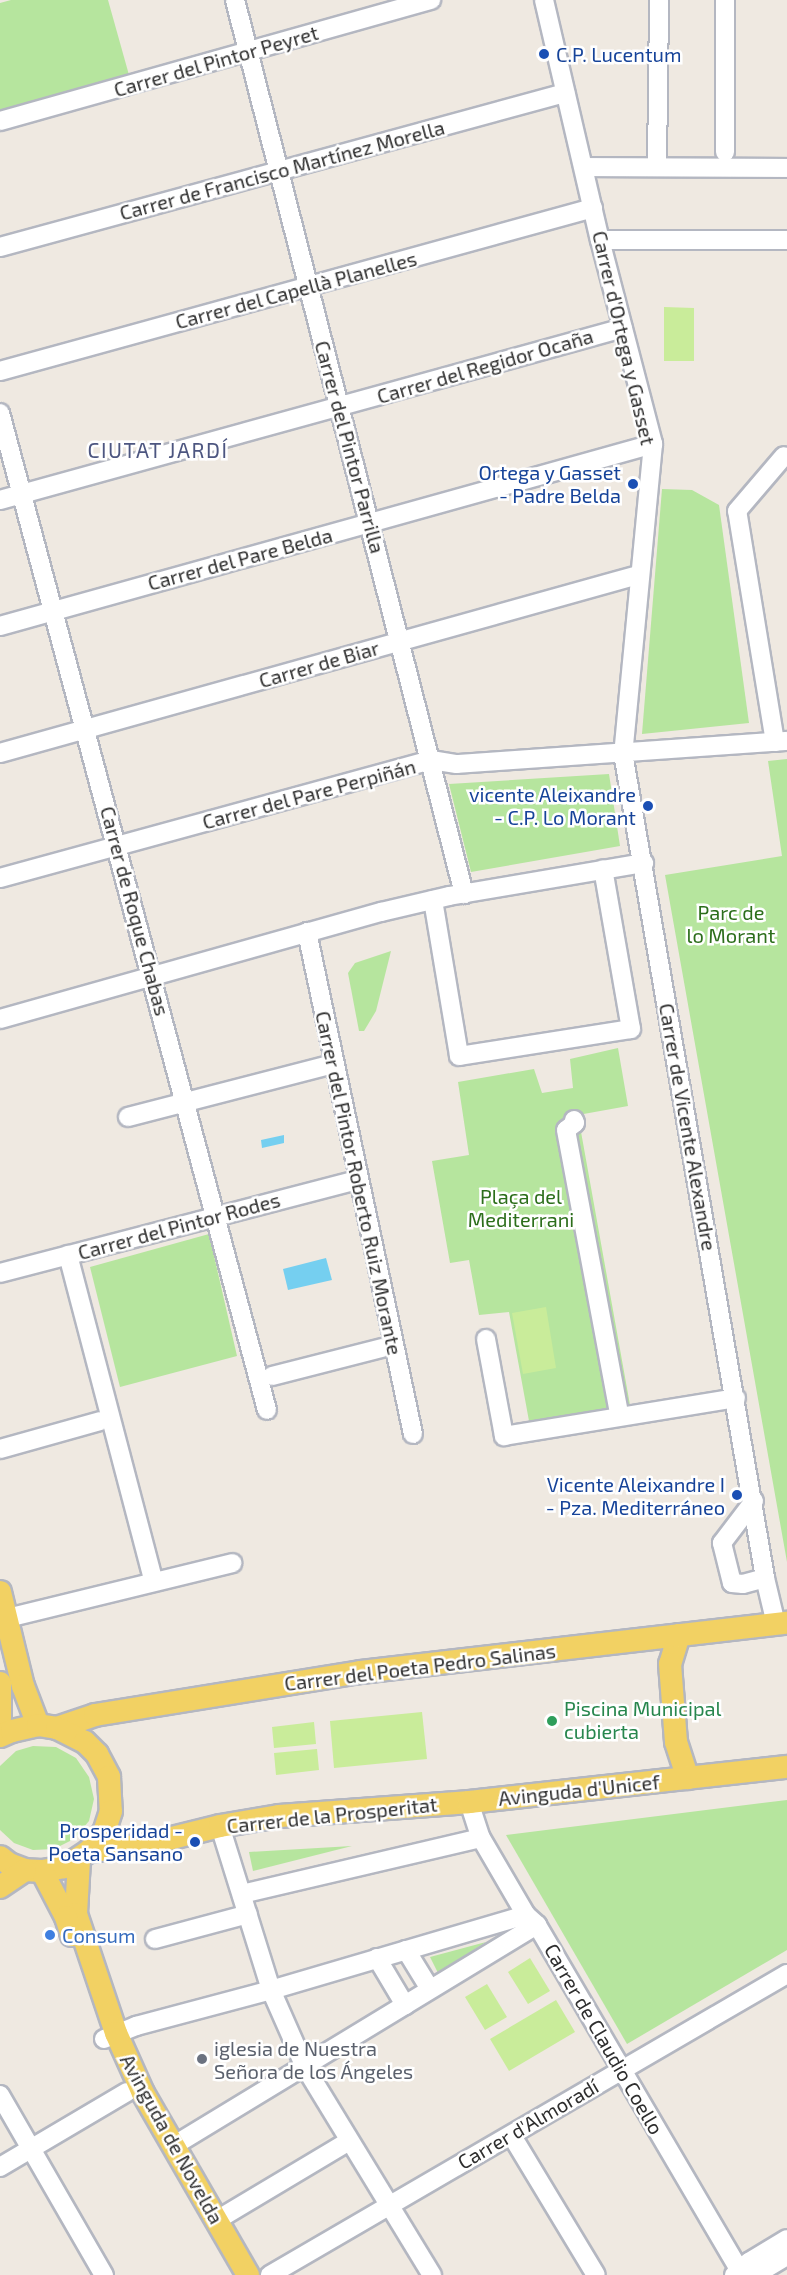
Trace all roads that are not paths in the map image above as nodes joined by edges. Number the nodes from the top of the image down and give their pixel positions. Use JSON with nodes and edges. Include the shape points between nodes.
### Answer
{"nodes":[{"id":1,"x":235,"y":0,"type":"edge"},
{"id":2,"x":431,"y":0,"type":"edge"},
{"id":3,"x":544,"y":0,"type":"edge"},
{"id":4,"x":659,"y":0,"type":"edge"},
{"id":5,"x":726,"y":0,"type":"edge"},
{"id":6,"x":248,"y":52,"type":"junction"},
{"id":7,"x":565,"y":93,"type":"junction"},
{"id":8,"x":0,"y":121,"type":"edge"},
{"id":9,"x":725,"y":152,"type":"dead end"},
{"id":10,"x":584,"y":167,"type":"junction"},
{"id":11,"x":657,"y":167,"type":"junction"},
{"id":12,"x":787,"y":168,"type":"edge"},
{"id":13,"x":279,"y":171,"type":"junction"},
{"id":14,"x":593,"y":208,"type":"junction"},
{"id":15,"x":600,"y":240,"type":"junction"},
{"id":16,"x":787,"y":240,"type":"edge"},
{"id":17,"x":0,"y":248,"type":"edge"},
{"id":18,"x":308,"y":287,"type":"junction"},
{"id":19,"x":622,"y":328,"type":"junction"},
{"id":20,"x":0,"y":371,"type":"edge"},
{"id":21,"x":339,"y":408,"type":"junction"},
{"id":22,"x":0,"y":412,"type":"edge"},
{"id":23,"x":653,"y":444,"type":"junction"},
{"id":24,"x":784,"y":456,"type":"dead end"},
{"id":25,"x":21,"y":495,"type":"junction"},
{"id":26,"x":0,"y":500,"type":"edge"},
{"id":27,"x":369,"y":523,"type":"junction"},
{"id":28,"x":638,"y":575,"type":"junction"},
{"id":29,"x":53,"y":611,"type":"junction"},
{"id":30,"x":0,"y":626,"type":"edge"},
{"id":31,"x":401,"y":640,"type":"junction"},
{"id":32,"x":85,"y":730,"type":"junction"},
{"id":33,"x":781,"y":741,"type":"edge"},
{"id":34,"x":0,"y":753,"type":"edge"},
{"id":35,"x":624,"y":753,"type":"junction"},
{"id":36,"x":432,"y":760,"type":"junction"},
{"id":37,"x":115,"y":846,"type":"junction"},
{"id":38,"x":644,"y":863,"type":"junction"},
{"id":39,"x":603,"y":869,"type":"junction"},
{"id":40,"x":0,"y":878,"type":"edge"},
{"id":41,"x":464,"y":894,"type":"junction"},
{"id":42,"x":434,"y":900,"type":"junction"},
{"id":43,"x":307,"y":932,"type":"junction"},
{"id":44,"x":152,"y":976,"type":"junction"},
{"id":45,"x":0,"y":1018,"type":"edge"},
{"id":46,"x":333,"y":1064,"type":"junction"},
{"id":47,"x":185,"y":1103,"type":"junction"},
{"id":48,"x":128,"y":1116,"type":"dead end"},
{"id":49,"x":574,"y":1120,"type":"dead end"},
{"id":50,"x":358,"y":1180,"type":"junction"},
{"id":51,"x":216,"y":1216,"type":"junction"},
{"id":52,"x":68,"y":1255,"type":"junction"},
{"id":53,"x":0,"y":1273,"type":"edge"},
{"id":54,"x":486,"y":1339,"type":"dead end"},
{"id":55,"x":382,"y":1348,"type":"dead end"},
{"id":56,"x":272,"y":1376,"type":"dead end"},
{"id":57,"x":736,"y":1398,"type":"junction"},
{"id":58,"x":618,"y":1408,"type":"dead end"},
{"id":59,"x":267,"y":1410,"type":"dead end"},
{"id":60,"x":100,"y":1421,"type":"dead end"},
{"id":61,"x":413,"y":1434,"type":"dead end"},
{"id":62,"x":0,"y":1449,"type":"edge"},
{"id":63,"x":754,"y":1501,"type":"junction"},
{"id":64,"x":232,"y":1563,"type":"dead end"},
{"id":65,"x":765,"y":1578,"type":"junction"},
{"id":66,"x":153,"y":1580,"type":"junction"},
{"id":67,"x":0,"y":1592,"type":"edge"},
{"id":68,"x":7,"y":1618,"type":"junction"},
{"id":69,"x":781,"y":1624,"type":"edge"},
{"id":70,"x":679,"y":1635,"type":"junction"},
{"id":71,"x":0,"y":1683,"type":"edge"},
{"id":72,"x":0,"y":1718,"type":"edge"},
{"id":73,"x":48,"y":1727,"type":"junction"},
{"id":74,"x":0,"y":1736,"type":"edge"},
{"id":75,"x":787,"y":1767,"type":"edge"},
{"id":76,"x":688,"y":1778,"type":"junction"},
{"id":77,"x":469,"y":1802,"type":"junction"},
{"id":78,"x":220,"y":1826,"type":"junction"},
{"id":79,"x":481,"y":1838,"type":"junction"},
{"id":80,"x":84,"y":1855,"type":"junction"},
{"id":81,"x":0,"y":1857,"type":"edge"},
{"id":82,"x":34,"y":1871,"type":"junction"},
{"id":83,"x":0,"y":1887,"type":"edge"},
{"id":84,"x":242,"y":1894,"type":"junction"},
{"id":85,"x":248,"y":1914,"type":"junction"},
{"id":86,"x":532,"y":1920,"type":"junction"},
{"id":87,"x":490,"y":1927,"type":"junction"},
{"id":88,"x":155,"y":1939,"type":"dead end"},
{"id":89,"x":502,"y":1946,"type":"junction"},
{"id":90,"x":406,"y":1950,"type":"junction"},
{"id":91,"x":377,"y":1958,"type":"junction"},
{"id":92,"x":787,"y":1974,"type":"edge"},
{"id":93,"x":430,"y":1989,"type":"junction"},
{"id":94,"x":271,"y":1990,"type":"junction"},
{"id":95,"x":405,"y":2005,"type":"junction"},
{"id":96,"x":110,"y":2036,"type":"junction"},
{"id":97,"x":305,"y":2067,"type":"junction"},
{"id":98,"x":621,"y":2070,"type":"junction"},
{"id":99,"x":127,"y":2092,"type":"junction"},
{"id":100,"x":0,"y":2095,"type":"edge"},
{"id":101,"x":512,"y":2136,"type":"junction"},
{"id":102,"x":349,"y":2141,"type":"junction"},
{"id":103,"x":173,"y":2146,"type":"junction"},
{"id":104,"x":30,"y":2149,"type":"junction"},
{"id":105,"x":0,"y":2167,"type":"edge"},
{"id":106,"x":387,"y":2205,"type":"junction"},
{"id":107,"x":217,"y":2220,"type":"junction"},
{"id":108,"x":787,"y":2239,"type":"edge"},
{"id":109,"x":787,"y":2256,"type":"edge"},
{"id":110,"x":743,"y":2274,"type":"edge"},
{"id":111,"x":104,"y":2275,"type":"edge"},
{"id":112,"x":233,"y":2275,"type":"edge"},
{"id":113,"x":248,"y":2275,"type":"edge"},
{"id":114,"x":270,"y":2275,"type":"edge"},
{"id":115,"x":432,"y":2275,"type":"edge"},
{"id":116,"x":596,"y":2275,"type":"edge"}],
"edges":[{"from":1,"to":6,"type":"street","name":"Carrer del Pintor Parrilla"},
{"from":2,"to":6,"type":"street","name":"Carrer del Pintor Peyret"},
{"from":3,"to":7,"type":"street","name":"Carrer d'Ortega y Gasset"},
{"from":4,"to":11,"type":"street"},
{"from":5,"to":9,"type":"street"},
{"from":6,"to":8,"type":"street","name":"Carrer del Pintor Peyret"},
{"from":6,"to":13,"type":"street","name":"Carrer del Pintor Parrilla"},
{"from":7,"to":10,"type":"street","name":"Carrer d'Ortega y Gasset"},
{"from":7,"to":13,"type":"street","name":"Carrer de Francisco Martínez Morella"},
{"from":10,"to":11,"type":"street"},
{"from":10,"to":14,"type":"street","name":"Carrer d'Ortega y Gasset"},
{"from":11,"to":12,"type":"street"},
{"from":13,"to":17,"type":"street","name":"Carrer de Francisco Martínez Morella"},
{"from":13,"to":18,"type":"street","name":"Carrer del Pintor Parrilla"},
{"from":14,"to":15,"type":"street","name":"Carrer d'Ortega y Gasset"},
{"from":14,"to":18,"type":"street","name":"Carrer del Capellà Planelles"},
{"from":15,"to":16,"type":"street"},
{"from":15,"to":19,"type":"street","name":"Carrer d'Ortega y Gasset"},
{"from":18,"to":20,"type":"street","name":"Carrer del Capellà Planelles"},
{"from":18,"to":21,"type":"street","name":"Carrer del Pintor Parrilla"},
{"from":19,"to":21,"type":"street","name":"Carrer del Regidor Ocaña"},
{"from":19,"to":23,"type":"street","name":"Carrer d'Ortega y Gasset"},
{"from":21,"to":25,"type":"street","name":"Carrer del Regidor Ocaña"},
{"from":21,"to":27,"type":"street","name":"Carrer del Pintor Parrilla"},
{"from":22,"to":25,"type":"street","name":"Carrer de Roque Chabas"},
{"from":23,"to":27,"type":"street","name":"Carrer del Pare Belda"},
{"from":23,"to":28,"type":"street","name":"Carrer d'Ortega y Gasset"},
{"from":24,"to":33,"type":"street","via":[[737,511]]},
{"from":25,"to":26,"type":"street","name":"Carrer del Regidor Ocaña"},
{"from":25,"to":29,"type":"street","name":"Carrer de Roque Chabas"},
{"from":27,"to":29,"type":"street","name":"Carrer del Pare Belda"},
{"from":27,"to":31,"type":"street","name":"Carrer del Pintor Parrilla"},
{"from":28,"to":31,"type":"street","name":"Carrer de Biar"},
{"from":28,"to":35,"type":"street","name":"Carrer d'Ortega y Gasset"},
{"from":29,"to":30,"type":"street","name":"Carrer del Pare Belda"},
{"from":29,"to":32,"type":"street","name":"Carrer de Roque Chabas"},
{"from":31,"to":32,"type":"street","name":"Carrer de Biar"},
{"from":31,"to":36,"type":"street","name":"Carrer del Pintor Parrilla"},
{"from":32,"to":34,"type":"street","name":"Carrer de Biar"},
{"from":32,"to":37,"type":"street","name":"Carrer de Roque Chabas","via":[[116,837]]},
{"from":33,"to":35,"type":"street","name":"Carrer del Pare Perpiñán"},
{"from":35,"to":36,"type":"street","name":"Carrer del Pare Perpiñán","via":[[457,764]]},
{"from":35,"to":38,"type":"street","name":"Carrer de Vicente Alexandre"},
{"from":36,"to":37,"type":"street","name":"Carrer del Pare Perpiñán"},
{"from":36,"to":41,"type":"street","name":"Carrer del Pintor Parrilla"},
{"from":37,"to":40,"type":"street","name":"Carrer del Pare Perpiñán"},
{"from":37,"to":44,"type":"street","name":"Carrer de Roque Chabas"},
{"from":38,"to":39,"type":"street"},
{"from":38,"to":57,"type":"street","name":"Carrer de Vicente Alexandre"},
{"from":39,"to":41,"type":"street"},
{"from":39,"to":42,"type":"street","name":"Carrer de Vicente Alexandre","via":[[631,1029],[459,1056]]},
{"from":41,"to":42,"type":"street"},
{"from":42,"to":43,"type":"street"},
{"from":43,"to":44,"type":"street"},
{"from":43,"to":46,"type":"street","name":"Carrer del Pintor Roberto Ruiz Morante"},
{"from":44,"to":45,"type":"street"},
{"from":44,"to":47,"type":"street","name":"Carrer de Roque Chabas"},
{"from":46,"to":47,"type":"street"},
{"from":46,"to":50,"type":"street","name":"Carrer del Pintor Roberto Ruiz Morante"},
{"from":47,"to":48,"type":"street"},
{"from":47,"to":51,"type":"street","name":"Carrer de Roque Chabas"},
{"from":49,"to":58,"type":"street","via":[[566,1130]]},
{"from":50,"to":51,"type":"street","name":"Carrer del Pintor Rodes"},
{"from":50,"to":61,"type":"street","name":"Carrer del Pintor Roberto Ruiz Morante"},
{"from":51,"to":52,"type":"street","name":"Carrer del Pintor Rodes"},
{"from":51,"to":59,"type":"street","name":"Carrer de Roque Chabas"},
{"from":52,"to":53,"type":"street","name":"Carrer del Pintor Rodes"},
{"from":52,"to":66,"type":"street"},
{"from":54,"to":57,"type":"street","via":[[504,1436]]},
{"from":55,"to":56,"type":"street"},
{"from":57,"to":63,"type":"street","name":"Carrer de Vicente Alexandre"},
{"from":60,"to":62,"type":"street"},
{"from":63,"to":65,"type":"street","name":"Carrer de Vicente Alexandre"},
{"from":63,"to":65,"type":"street","via":[[722,1543],[732,1583]]},
{"from":64,"to":66,"type":"street"},
{"from":65,"to":69,"type":"street","name":"Carrer de Vicente Alexandre"},
{"from":66,"to":68,"type":"street"},
{"from":67,"to":68,"type":"main road"},
{"from":68,"to":73,"type":"main road","via":[[23,1686]]},
{"from":69,"to":70,"type":"main road","name":"Carrer del Poeta Pedro Salinas"},
{"from":70,"to":73,"type":"main road","name":"Carrer del Poeta Pedro Salinas","via":[[361,1672],[95,1715]]},
{"from":70,"to":76,"type":"main road","name":"Avinguda d'Unicef","via":[[670,1664],[676,1742]]},
{"from":71,"to":72,"type":"main road"},
{"from":73,"to":74,"type":"main road","name":"Carrer del Poeta Pedro Salinas"},
{"from":73,"to":80,"type":"main road","via":[[85,1742],[97,1754],[109,1777],[111,1811],[104,1832]]},
{"from":75,"to":76,"type":"main road","name":"Avinguda d'Unicef"},
{"from":76,"to":77,"type":"main road","name":"Avinguda d'Unicef"},
{"from":77,"to":78,"type":"main road","name":"Carrer de la Prosperitat","via":[[280,1816]]},
{"from":77,"to":79,"type":"street","name":"Carrer de Claudio Coello"},
{"from":78,"to":80,"type":"main road","name":"Carrer de la Prosperitat"},
{"from":78,"to":84,"type":"street"},
{"from":79,"to":84,"type":"street"},
{"from":79,"to":86,"type":"street","name":"Carrer de Claudio Coello"},
{"from":80,"to":82,"type":"main road","name":"Carrer de la Prosperitat","via":[[64,1867]]},
{"from":80,"to":96,"type":"main road","name":"Avinguda de Novelda","via":[[76,1914]]},
{"from":81,"to":82,"type":"main road","via":[[9,1864]]},
{"from":82,"to":83,"type":"main road"},
{"from":82,"to":96,"type":"main road","name":"Avinguda de Novelda","via":[[66,1917]]},
{"from":84,"to":85,"type":"street"},
{"from":85,"to":88,"type":"street"},
{"from":85,"to":94,"type":"street"},
{"from":86,"to":87,"type":"street"},
{"from":86,"to":89,"type":"street"},
{"from":86,"to":98,"type":"street","name":"Carrer de Claudio Coello"},
{"from":87,"to":89,"type":"street","via":[[498,1933]]},
{"from":87,"to":90,"type":"street"},
{"from":89,"to":93,"type":"street"},
{"from":90,"to":91,"type":"street"},
{"from":90,"to":93,"type":"street"},
{"from":91,"to":94,"type":"street"},
{"from":91,"to":95,"type":"street"},
{"from":92,"to":98,"type":"street","name":"Carrer d'Almoradí"},
{"from":93,"to":95,"type":"street"},
{"from":94,"to":96,"type":"street"},
{"from":94,"to":97,"type":"street"},
{"from":95,"to":97,"type":"street"},
{"from":96,"to":99,"type":"main road","name":"Avinguda de Novelda"},
{"from":96,"to":103,"type":"main road","name":"Avinguda de Novelda"},
{"from":97,"to":102,"type":"street"},
{"from":97,"to":103,"type":"street"},
{"from":98,"to":101,"type":"street","name":"Carrer d'Almoradí"},
{"from":98,"to":110,"type":"street","name":"Carrer de Claudio Coello"},
{"from":99,"to":104,"type":"street"},
{"from":99,"to":112,"type":"main road","name":"Avinguda de Novelda"},
{"from":100,"to":104,"type":"street"},
{"from":101,"to":106,"type":"street","name":"Carrer d'Almoradí"},
{"from":101,"to":116,"type":"street"},
{"from":102,"to":106,"type":"street"},
{"from":102,"to":107,"type":"street"},
{"from":103,"to":107,"type":"main road","name":"Avinguda de Novelda"},
{"from":104,"to":105,"type":"street"},
{"from":104,"to":111,"type":"street"},
{"from":106,"to":114,"type":"street","name":"Carrer d'Almoradí"},
{"from":106,"to":115,"type":"street"},
{"from":107,"to":113,"type":"main road","name":"Avinguda de Novelda"},
{"from":108,"to":110,"type":"street","via":[[749,2262]]},
{"from":109,"to":110,"type":"street"}]}
